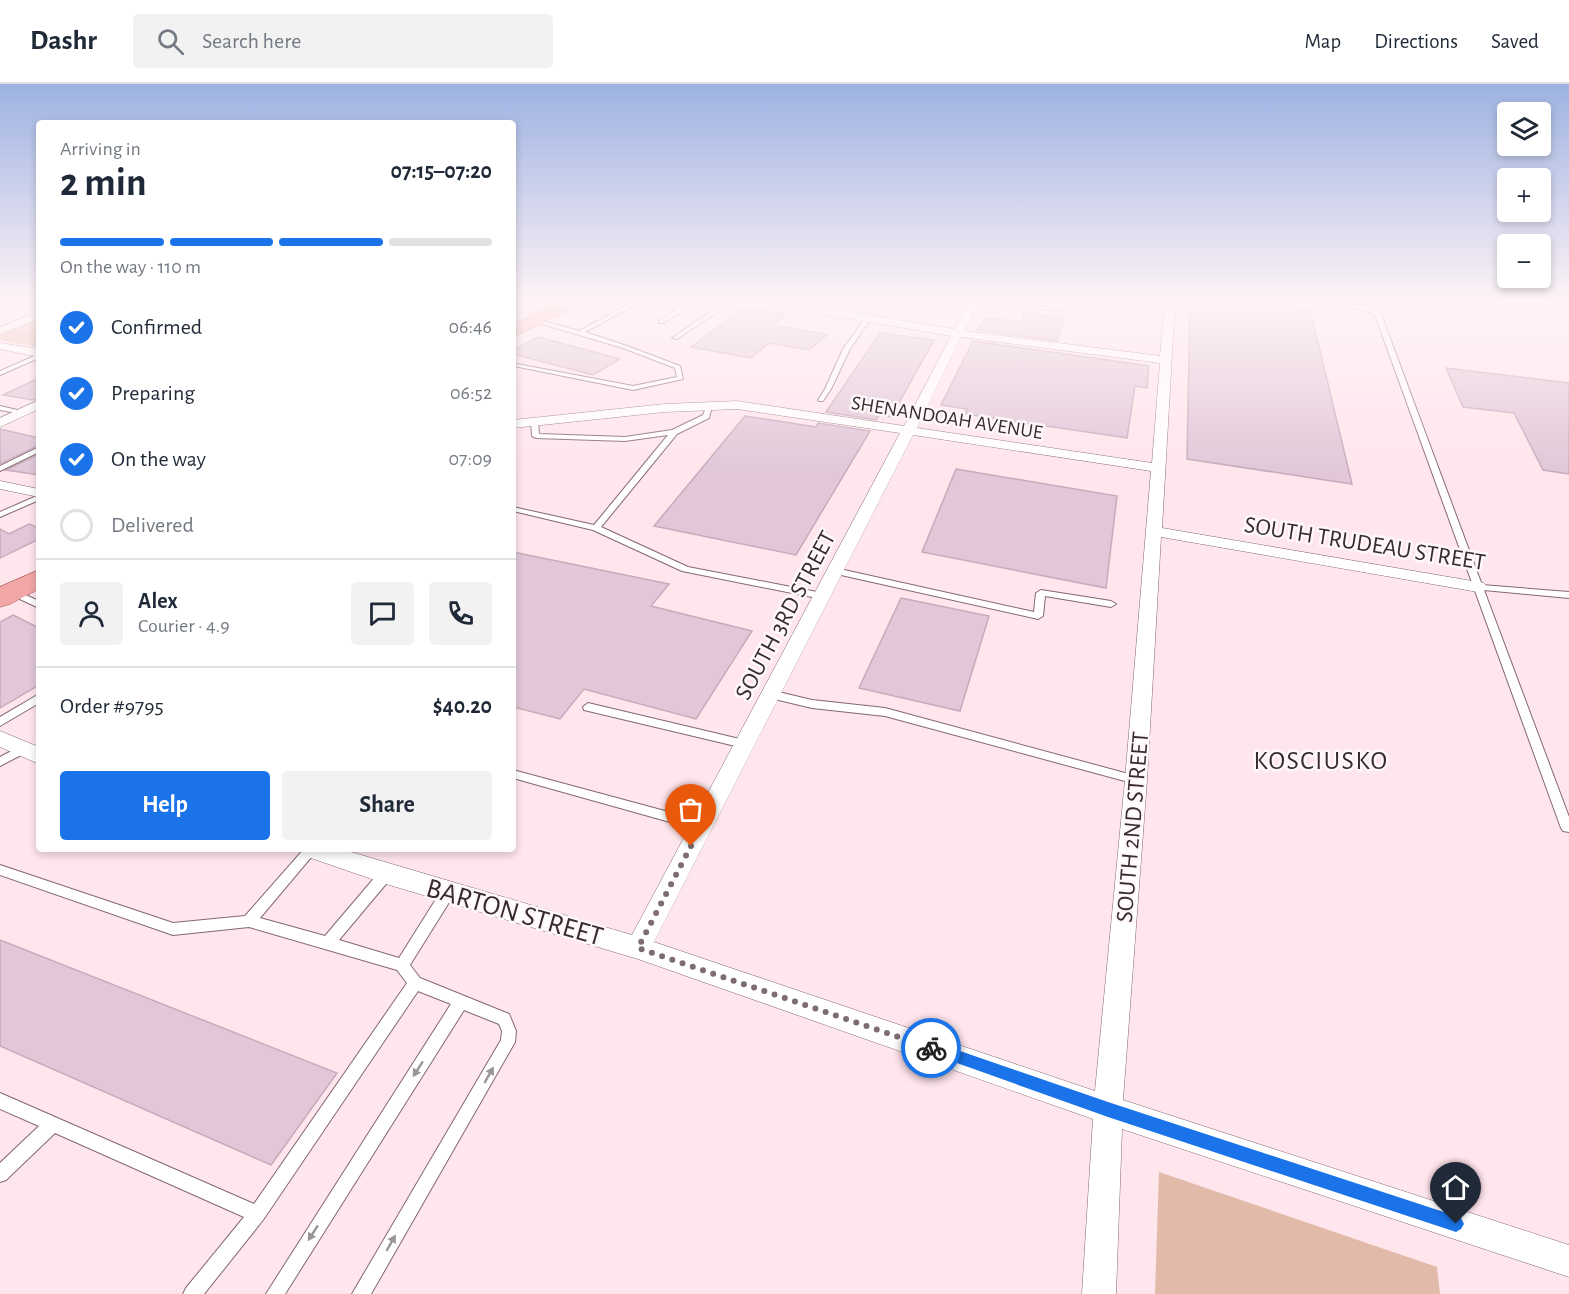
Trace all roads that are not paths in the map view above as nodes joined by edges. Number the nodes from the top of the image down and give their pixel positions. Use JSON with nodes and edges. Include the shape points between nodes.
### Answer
{"nodes":[{"id":1,"x":28,"y":359,"type":"edge"},
{"id":2,"x":660,"y":359,"type":"edge"},
{"id":3,"x":841,"y":359,"type":"edge"},
{"id":4,"x":943,"y":359,"type":"edge"},
{"id":5,"x":1162,"y":359,"type":"edge"},
{"id":6,"x":1395,"y":359,"type":"edge"},
{"id":7,"x":1166,"y":360,"type":"joint"},
{"id":8,"x":517,"y":366,"type":"dead end"},
{"id":9,"x":0,"y":373,"type":"edge"},
{"id":10,"x":821,"y":400,"type":"dead end"},
{"id":11,"x":36,"y":405,"type":"edge"},
{"id":12,"x":709,"y":406,"type":"junction"},
{"id":13,"x":0,"y":408,"type":"edge"},
{"id":14,"x":22,"y":412,"type":"junction"},
{"id":15,"x":534,"y":422,"type":"junction"},
{"id":16,"x":0,"y":423,"type":"edge"},
{"id":17,"x":516,"y":424,"type":"edge"},
{"id":18,"x":909,"y":430,"type":"junction"},
{"id":19,"x":674,"y":432,"type":"junction"},
{"id":20,"x":36,"y":451,"type":"edge"},
{"id":21,"x":1159,"y":468,"type":"junction"},
{"id":22,"x":0,"y":469,"type":"edge"},
{"id":23,"x":0,"y":485,"type":"edge"},
{"id":24,"x":36,"y":494,"type":"edge"},
{"id":25,"x":36,"y":497,"type":"edge"},
{"id":26,"x":516,"y":510,"type":"edge"},
{"id":27,"x":0,"y":515,"type":"edge"},
{"id":28,"x":596,"y":528,"type":"junction"},
{"id":29,"x":1154,"y":531,"type":"junction"},
{"id":30,"x":835,"y":571,"type":"junction"},
{"id":31,"x":1478,"y":587,"type":"junction"},
{"id":32,"x":1569,"y":595,"type":"edge"},
{"id":33,"x":822,"y":596,"type":"junction"},
{"id":34,"x":1111,"y":604,"type":"dead end"},
{"id":35,"x":770,"y":694,"type":"junction"},
{"id":36,"x":36,"y":700,"type":"edge"},
{"id":37,"x":588,"y":707,"type":"dead end"},
{"id":38,"x":0,"y":722,"type":"edge"},
{"id":39,"x":0,"y":738,"type":"edge"},
{"id":40,"x":744,"y":744,"type":"junction"},
{"id":41,"x":30,"y":753,"type":"edge"},
{"id":42,"x":0,"y":762,"type":"edge"},
{"id":43,"x":516,"y":775,"type":"edge"},
{"id":44,"x":1136,"y":780,"type":"junction"},
{"id":45,"x":702,"y":826,"type":"junction"},
{"id":46,"x":1567,"y":828,"type":"dead end"},
{"id":47,"x":310,"y":852,"type":"edge"},
{"id":48,"x":322,"y":852,"type":"edge"},
{"id":49,"x":0,"y":869,"type":"edge"},
{"id":50,"x":386,"y":874,"type":"junction"},
{"id":51,"x":448,"y":892,"type":"junction"},
{"id":52,"x":249,"y":921,"type":"junction"},
{"id":53,"x":328,"y":943,"type":"junction"},
{"id":54,"x":638,"y":948,"type":"junction"},
{"id":55,"x":402,"y":965,"type":"junction"},
{"id":56,"x":415,"y":983,"type":"junction"},
{"id":57,"x":461,"y":1002,"type":"junction"},
{"id":58,"x":0,"y":1101,"type":"edge"},
{"id":59,"x":1108,"y":1110,"type":"junction"},
{"id":60,"x":53,"y":1124,"type":"junction"},
{"id":61,"x":0,"y":1174,"type":"edge"},
{"id":62,"x":256,"y":1214,"type":"junction"},
{"id":63,"x":1569,"y":1261,"type":"edge"},
{"id":64,"x":192,"y":1294,"type":"edge"},
{"id":65,"x":274,"y":1294,"type":"edge"},
{"id":66,"x":362,"y":1294,"type":"edge"},
{"id":67,"x":1099,"y":1294,"type":"edge"}],
"edges":[{"from":1,"to":9,"type":"lane"},
{"from":2,"to":8,"type":"lane","via":[[678,367],[681,378],[633,388]]},
{"from":3,"to":10,"type":"lane"},
{"from":4,"to":18,"type":"street","name":"SOUTH 3RD STREET"},
{"from":5,"to":7,"type":"street"},
{"from":6,"to":31,"type":"lane"},
{"from":7,"to":21,"type":"street","name":"SOUTH 2ND STREET"},
{"from":11,"to":14,"type":"street"},
{"from":12,"to":15,"type":"street","name":"SHENANDOAH AVENUE"},
{"from":12,"to":18,"type":"street","name":"SHENANDOAH AVENUE","via":[[737,405]]},
{"from":12,"to":19,"type":"lane","via":[[706,416]]},
{"from":13,"to":14,"type":"lane"},
{"from":14,"to":16,"type":"street"},
{"from":15,"to":17,"type":"street","name":"SHENANDOAH AVENUE"},
{"from":15,"to":19,"type":"lane","via":[[536,436],[624,439]]},
{"from":18,"to":21,"type":"street","name":"SHENANDOAH AVENUE"},
{"from":18,"to":30,"type":"street","name":"SOUTH 3RD STREET"},
{"from":19,"to":28,"type":"lane"},
{"from":20,"to":22,"type":"lane"},
{"from":21,"to":29,"type":"street","name":"SOUTH 2ND STREET"},
{"from":23,"to":24,"type":"street"},
{"from":25,"to":27,"type":"lane"},
{"from":26,"to":28,"type":"lane"},
{"from":28,"to":33,"type":"lane","via":[[685,569]]},
{"from":29,"to":31,"type":"street","name":"SOUTH TRUDEAU STREET"},
{"from":29,"to":44,"type":"street","name":"SOUTH 2ND STREET"},
{"from":30,"to":33,"type":"street","name":"SOUTH 3RD STREET"},
{"from":30,"to":34,"type":"lane","via":[[1038,616],[1041,592]]},
{"from":31,"to":32,"type":"lane","name":"SOUTH TRUDEAU STREET"},
{"from":31,"to":46,"type":"lane"},
{"from":33,"to":35,"type":"street","name":"SOUTH 3RD STREET"},
{"from":35,"to":40,"type":"street","name":"SOUTH 3RD STREET"},
{"from":35,"to":44,"type":"lane","via":[[812,704],[885,712]]},
{"from":36,"to":38,"type":"lane"},
{"from":37,"to":40,"type":"lane"},
{"from":39,"to":41,"type":"street"},
{"from":40,"to":45,"type":"street","name":"SOUTH 3RD STREET"},
{"from":41,"to":42,"type":"lane"},
{"from":43,"to":45,"type":"lane"},
{"from":44,"to":59,"type":"street","name":"SOUTH 2ND STREET"},
{"from":45,"to":54,"type":"street","name":"SOUTH 3RD STREET"},
{"from":47,"to":52,"type":"lane"},
{"from":48,"to":50,"type":"street","name":"BARTON STREET"},
{"from":49,"to":52,"type":"lane","via":[[173,929]]},
{"from":50,"to":51,"type":"street","name":"BARTON STREET"},
{"from":50,"to":53,"type":"lane"},
{"from":51,"to":54,"type":"street","name":"BARTON STREET"},
{"from":51,"to":55,"type":"lane"},
{"from":52,"to":53,"type":"lane"},
{"from":53,"to":55,"type":"lane"},
{"from":54,"to":59,"type":"street","name":"BARTON STREET"},
{"from":55,"to":56,"type":"lane"},
{"from":56,"to":57,"type":"lane"},
{"from":56,"to":62,"type":"lane"},
{"from":57,"to":65,"type":"lane","one_way":true},
{"from":66,"to":57,"type":"lane","one_way":true,"via":[[508,1042],[509,1030],[504,1019]]},
{"from":58,"to":60,"type":"lane"},
{"from":59,"to":63,"type":"street","name":"BARTON STREET"},
{"from":59,"to":67,"type":"street","name":"SOUTH 2ND STREET"},
{"from":60,"to":61,"type":"lane"},
{"from":60,"to":62,"type":"lane"},
{"from":62,"to":64,"type":"lane"}]}
